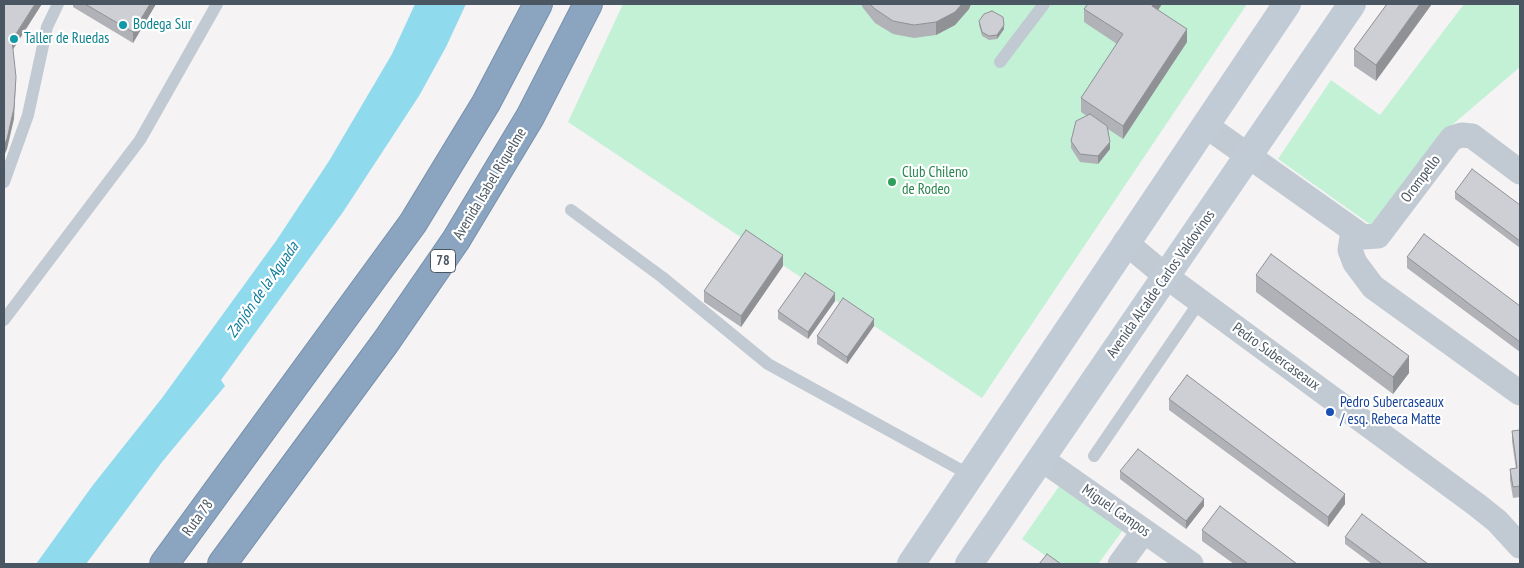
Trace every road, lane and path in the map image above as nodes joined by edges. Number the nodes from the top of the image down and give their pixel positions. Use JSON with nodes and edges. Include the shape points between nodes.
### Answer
{"nodes":[{"id":1,"x":58,"y":4,"type":"edge"},
{"id":2,"x":217,"y":4,"type":"edge"},
{"id":3,"x":538,"y":4,"type":"edge"},
{"id":4,"x":588,"y":4,"type":"edge"},
{"id":5,"x":1044,"y":4,"type":"edge"},
{"id":6,"x":1287,"y":4,"type":"edge"},
{"id":7,"x":1352,"y":4,"type":"edge"},
{"id":8,"x":1000,"y":62,"type":"dead end"},
{"id":9,"x":1205,"y":125,"type":"junction"},
{"id":10,"x":1248,"y":156,"type":"junction"},
{"id":11,"x":1520,"y":172,"type":"edge"},
{"id":12,"x":4,"y":182,"type":"edge"},
{"id":13,"x":571,"y":210,"type":"dead end"},
{"id":14,"x":1354,"y":231,"type":"junction"},
{"id":15,"x":1125,"y":242,"type":"junction"},
{"id":16,"x":1167,"y":277,"type":"junction"},
{"id":17,"x":1200,"y":301,"type":"junction"},
{"id":18,"x":4,"y":320,"type":"edge"},
{"id":19,"x":1520,"y":394,"type":"edge"},
{"id":20,"x":1094,"y":456,"type":"dead end"},
{"id":21,"x":1040,"y":458,"type":"junction"},
{"id":22,"x":970,"y":475,"type":"junction"},
{"id":23,"x":1144,"y":531,"type":"junction"},
{"id":24,"x":1520,"y":546,"type":"edge"},
{"id":25,"x":164,"y":564,"type":"edge"},
{"id":26,"x":222,"y":564,"type":"edge"},
{"id":27,"x":911,"y":564,"type":"edge"},
{"id":28,"x":969,"y":564,"type":"edge"},
{"id":29,"x":1120,"y":564,"type":"edge"},
{"id":30,"x":1191,"y":564,"type":"edge"}],
"edges":[{"from":1,"to":12,"type":"lane","via":[[48,27],[28,115]]},
{"from":2,"to":18,"type":"lane","via":[[140,140]]},
{"from":3,"to":25,"type":"highway","name":"Ruta 78","via":[[482,110],[413,223],[338,330]]},
{"from":4,"to":26,"type":"highway","name":"Avenida Isabel Riquelme","number":"78","via":[[530,117],[456,240],[390,336]]},
{"from":5,"to":8,"type":"lane"},
{"from":6,"to":9,"type":"main road"},
{"from":7,"to":10,"type":"main road","name":"Avenida Alcalde Carlos Valdovinos"},
{"from":9,"to":10,"type":"street"},
{"from":9,"to":15,"type":"main road"},
{"from":10,"to":14,"type":"street"},
{"from":10,"to":16,"type":"main road","name":"Avenida Alcalde Carlos Valdovinos"},
{"from":11,"to":14,"type":"street","name":"Orompello","via":[[1472,136],[1452,138],[1378,236],[1363,236]]},
{"from":13,"to":22,"type":"lane","via":[[662,277],[768,364]]},
{"from":14,"to":19,"type":"street","via":[[1350,250],[1355,264],[1373,287]]},
{"from":15,"to":16,"type":"street","name":"Pedro Subercaseaux"},
{"from":15,"to":22,"type":"main road"},
{"from":16,"to":17,"type":"street","name":"Pedro Subercaseaux"},
{"from":16,"to":21,"type":"main road","name":"Avenida Alcalde Carlos Valdovinos"},
{"from":17,"to":20,"type":"lane"},
{"from":17,"to":24,"type":"street","name":"Pedro Subercaseaux","via":[[1477,505]]},
{"from":21,"to":23,"type":"street","name":"Miguel Campos"},
{"from":21,"to":28,"type":"main road","name":"Avenida Alcalde Carlos Valdovinos"},
{"from":22,"to":27,"type":"main road"},
{"from":23,"to":29,"type":"street"},
{"from":23,"to":30,"type":"street","name":"Miguel Campos"}]}
